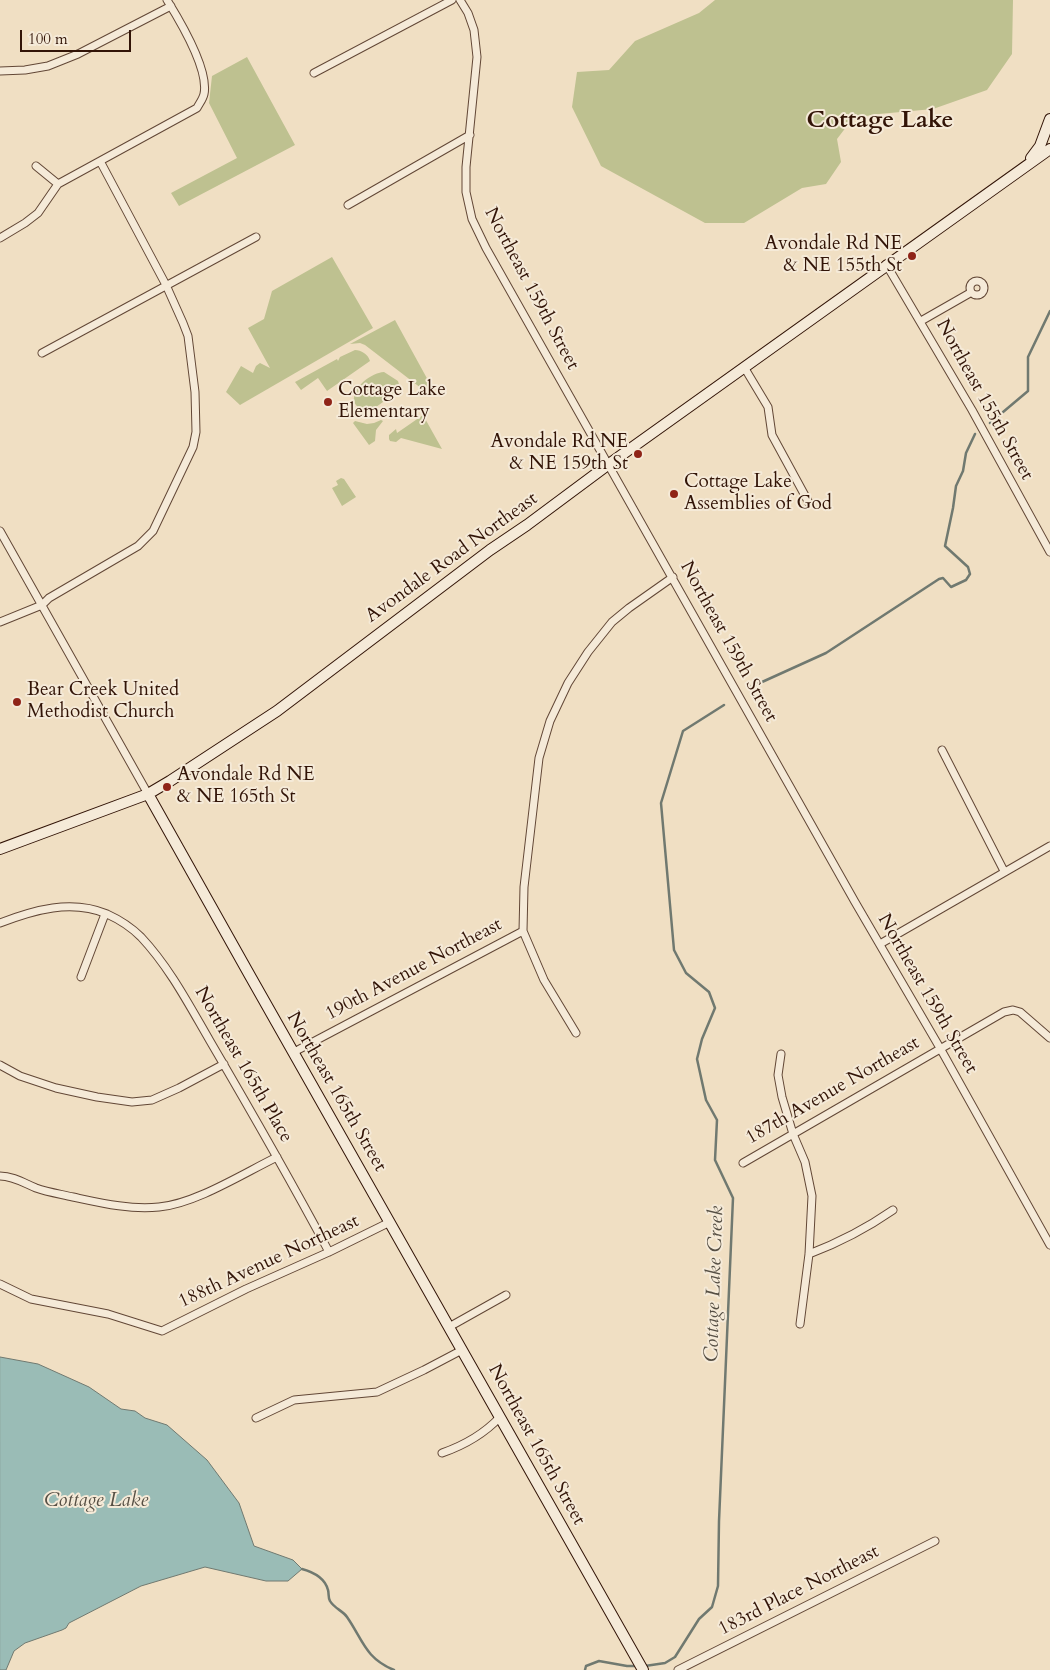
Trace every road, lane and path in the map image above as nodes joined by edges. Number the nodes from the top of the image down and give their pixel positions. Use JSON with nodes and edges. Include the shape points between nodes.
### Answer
{"nodes":[{"id":1,"x":452,"y":0,"type":"edge"},
{"id":2,"x":460,"y":0,"type":"edge"},
{"id":3,"x":169,"y":3,"type":"edge"},
{"id":4,"x":0,"y":71,"type":"edge"},
{"id":5,"x":314,"y":73,"type":"dead end"},
{"id":6,"x":1050,"y":119,"type":"edge"},
{"id":7,"x":470,"y":134,"type":"junction"},
{"id":8,"x":1050,"y":149,"type":"edge"},
{"id":9,"x":100,"y":161,"type":"junction"},
{"id":10,"x":1026,"y":165,"type":"junction"},
{"id":11,"x":36,"y":166,"type":"dead end"},
{"id":12,"x":58,"y":184,"type":"junction"},
{"id":13,"x":348,"y":204,"type":"dead end"},
{"id":14,"x":256,"y":237,"type":"dead end"},
{"id":15,"x":0,"y":238,"type":"edge"},
{"id":16,"x":886,"y":264,"type":"junction"},
{"id":17,"x":166,"y":285,"type":"junction"},
{"id":18,"x":970,"y":293,"type":"dead end"},
{"id":19,"x":921,"y":321,"type":"junction"},
{"id":20,"x":42,"y":353,"type":"dead end"},
{"id":21,"x":744,"y":367,"type":"junction"},
{"id":22,"x":608,"y":464,"type":"junction"},
{"id":23,"x":808,"y":502,"type":"dead end"},
{"id":24,"x":0,"y":531,"type":"edge"},
{"id":25,"x":1050,"y":552,"type":"edge"},
{"id":26,"x":673,"y":577,"type":"junction"},
{"id":27,"x":42,"y":605,"type":"junction"},
{"id":28,"x":0,"y":622,"type":"edge"},
{"id":29,"x":942,"y":750,"type":"dead end"},
{"id":30,"x":148,"y":794,"type":"junction"},
{"id":31,"x":1050,"y":846,"type":"edge"},
{"id":32,"x":0,"y":849,"type":"edge"},
{"id":33,"x":1004,"y":871,"type":"junction"},
{"id":34,"x":106,"y":914,"type":"junction"},
{"id":35,"x":0,"y":923,"type":"edge"},
{"id":36,"x":523,"y":931,"type":"junction"},
{"id":37,"x":880,"y":944,"type":"junction"},
{"id":38,"x":81,"y":977,"type":"dead end"},
{"id":39,"x":576,"y":1033,"type":"dead end"},
{"id":40,"x":1050,"y":1038,"type":"edge"},
{"id":41,"x":940,"y":1048,"type":"junction"},
{"id":42,"x":294,"y":1052,"type":"junction"},
{"id":43,"x":781,"y":1054,"type":"dead end"},
{"id":44,"x":224,"y":1064,"type":"junction"},
{"id":45,"x":0,"y":1065,"type":"edge"},
{"id":46,"x":793,"y":1134,"type":"junction"},
{"id":47,"x":277,"y":1157,"type":"junction"},
{"id":48,"x":742,"y":1163,"type":"dead end"},
{"id":49,"x":0,"y":1176,"type":"edge"},
{"id":50,"x":893,"y":1210,"type":"dead end"},
{"id":51,"x":390,"y":1222,"type":"junction"},
{"id":52,"x":1050,"y":1245,"type":"edge"},
{"id":53,"x":329,"y":1252,"type":"junction"},
{"id":54,"x":809,"y":1254,"type":"junction"},
{"id":55,"x":0,"y":1284,"type":"edge"},
{"id":56,"x":506,"y":1295,"type":"dead end"},
{"id":57,"x":800,"y":1324,"type":"dead end"},
{"id":58,"x":449,"y":1327,"type":"junction"},
{"id":59,"x":462,"y":1350,"type":"junction"},
{"id":60,"x":500,"y":1417,"type":"junction"},
{"id":61,"x":256,"y":1418,"type":"dead end"},
{"id":62,"x":442,"y":1453,"type":"dead end"},
{"id":63,"x":935,"y":1541,"type":"dead end"},
{"id":64,"x":643,"y":1670,"type":"edge"},
{"id":65,"x":678,"y":1670,"type":"edge"}],
"edges":[{"from":1,"to":5,"type":"street"},
{"from":2,"to":7,"type":"street","name":"Northeast 159th Street","via":[[474,30],[477,57]]},
{"from":3,"to":4,"type":"street","via":[[78,54],[48,66]]},
{"from":3,"to":9,"type":"street","via":[[200,64],[205,84],[204,97],[186,115]]},
{"from":6,"to":10,"type":"main road","via":[[1040,146]]},
{"from":7,"to":13,"type":"street"},
{"from":7,"to":22,"type":"street","name":"Northeast 159th Street","via":[[466,192],[472,219]]},
{"from":8,"to":10,"type":"main road","name":"Avondale Road Northeast"},
{"from":9,"to":12,"type":"street"},
{"from":9,"to":17,"type":"street"},
{"from":10,"to":16,"type":"main road","name":"Avondale Road Northeast"},
{"from":11,"to":12,"type":"street"},
{"from":12,"to":15,"type":"street","via":[[38,213]]},
{"from":14,"to":17,"type":"street"},
{"from":16,"to":19,"type":"street","name":"Northeast 155th Street"},
{"from":16,"to":21,"type":"main road","name":"Avondale Road Northeast"},
{"from":17,"to":20,"type":"street"},
{"from":17,"to":27,"type":"street","via":[[188,336],[195,392],[196,432],[192,447],[153,531],[138,546]]},
{"from":18,"to":19,"type":"street"},
{"from":19,"to":25,"type":"street","name":"Northeast 155th Street"},
{"from":21,"to":22,"type":"main road","name":"Avondale Road Northeast"},
{"from":21,"to":23,"type":"street","via":[[768,407],[772,435]]},
{"from":22,"to":26,"type":"street","name":"Northeast 159th Street"},
{"from":22,"to":30,"type":"main road","name":"Avondale Road Northeast","via":[[277,710]]},
{"from":24,"to":27,"type":"street","name":"Northeast 165th Street"},
{"from":26,"to":36,"type":"street","via":[[612,622],[568,683],[550,721],[539,758],[524,887]]},
{"from":26,"to":37,"type":"street","name":"Northeast 159th Street"},
{"from":27,"to":28,"type":"street"},
{"from":27,"to":30,"type":"street","name":"Northeast 165th Street"},
{"from":29,"to":33,"type":"street"},
{"from":30,"to":32,"type":"main road","name":"Avondale Road Northeast"},
{"from":30,"to":42,"type":"main road","name":"Northeast 165th Street"},
{"from":31,"to":33,"type":"street"},
{"from":33,"to":37,"type":"street"},
{"from":34,"to":35,"type":"street","name":"Northeast 165th Place","via":[[64,906],[42,909]]},
{"from":34,"to":38,"type":"street"},
{"from":34,"to":44,"type":"street","name":"Northeast 165th Place","via":[[139,935],[153,951]]},
{"from":36,"to":39,"type":"street","via":[[544,980]]},
{"from":36,"to":42,"type":"street","name":"190th Avenue Northeast"},
{"from":37,"to":41,"type":"street","name":"Northeast 159th Street"},
{"from":40,"to":41,"type":"street","name":"187th Avenue Northeast","via":[[1020,1012],[1013,1010]]},
{"from":41,"to":46,"type":"street","name":"187th Avenue Northeast"},
{"from":41,"to":52,"type":"street","name":"Northeast 159th Street"},
{"from":42,"to":51,"type":"main road","name":"Northeast 165th Street"},
{"from":43,"to":46,"type":"street","via":[[778,1075]]},
{"from":44,"to":45,"type":"street","via":[[152,1100],[132,1102],[56,1088],[20,1076]]},
{"from":44,"to":47,"type":"street","name":"Northeast 165th Place"},
{"from":46,"to":48,"type":"street","name":"187th Avenue Northeast"},
{"from":46,"to":54,"type":"street","via":[[805,1162],[812,1196]]},
{"from":47,"to":49,"type":"street","via":[[197,1197],[159,1207],[126,1207],[74,1197]]},
{"from":47,"to":53,"type":"street","name":"Northeast 165th Place"},
{"from":50,"to":54,"type":"street"},
{"from":51,"to":53,"type":"street","name":"188th Avenue Northeast"},
{"from":51,"to":58,"type":"main road","name":"Northeast 165th Street"},
{"from":53,"to":55,"type":"street","name":"188th Avenue Northeast","via":[[162,1331],[108,1314],[31,1299]]},
{"from":54,"to":57,"type":"street"},
{"from":56,"to":58,"type":"street"},
{"from":58,"to":59,"type":"main road","name":"Northeast 165th Street"},
{"from":59,"to":60,"type":"main road","name":"Northeast 165th Street"},
{"from":59,"to":61,"type":"street","via":[[377,1392],[294,1400]]},
{"from":60,"to":62,"type":"street","via":[[472,1440]]},
{"from":60,"to":64,"type":"main road","name":"Northeast 165th Street"},
{"from":63,"to":65,"type":"street","name":"183rd Place Northeast"}]}
